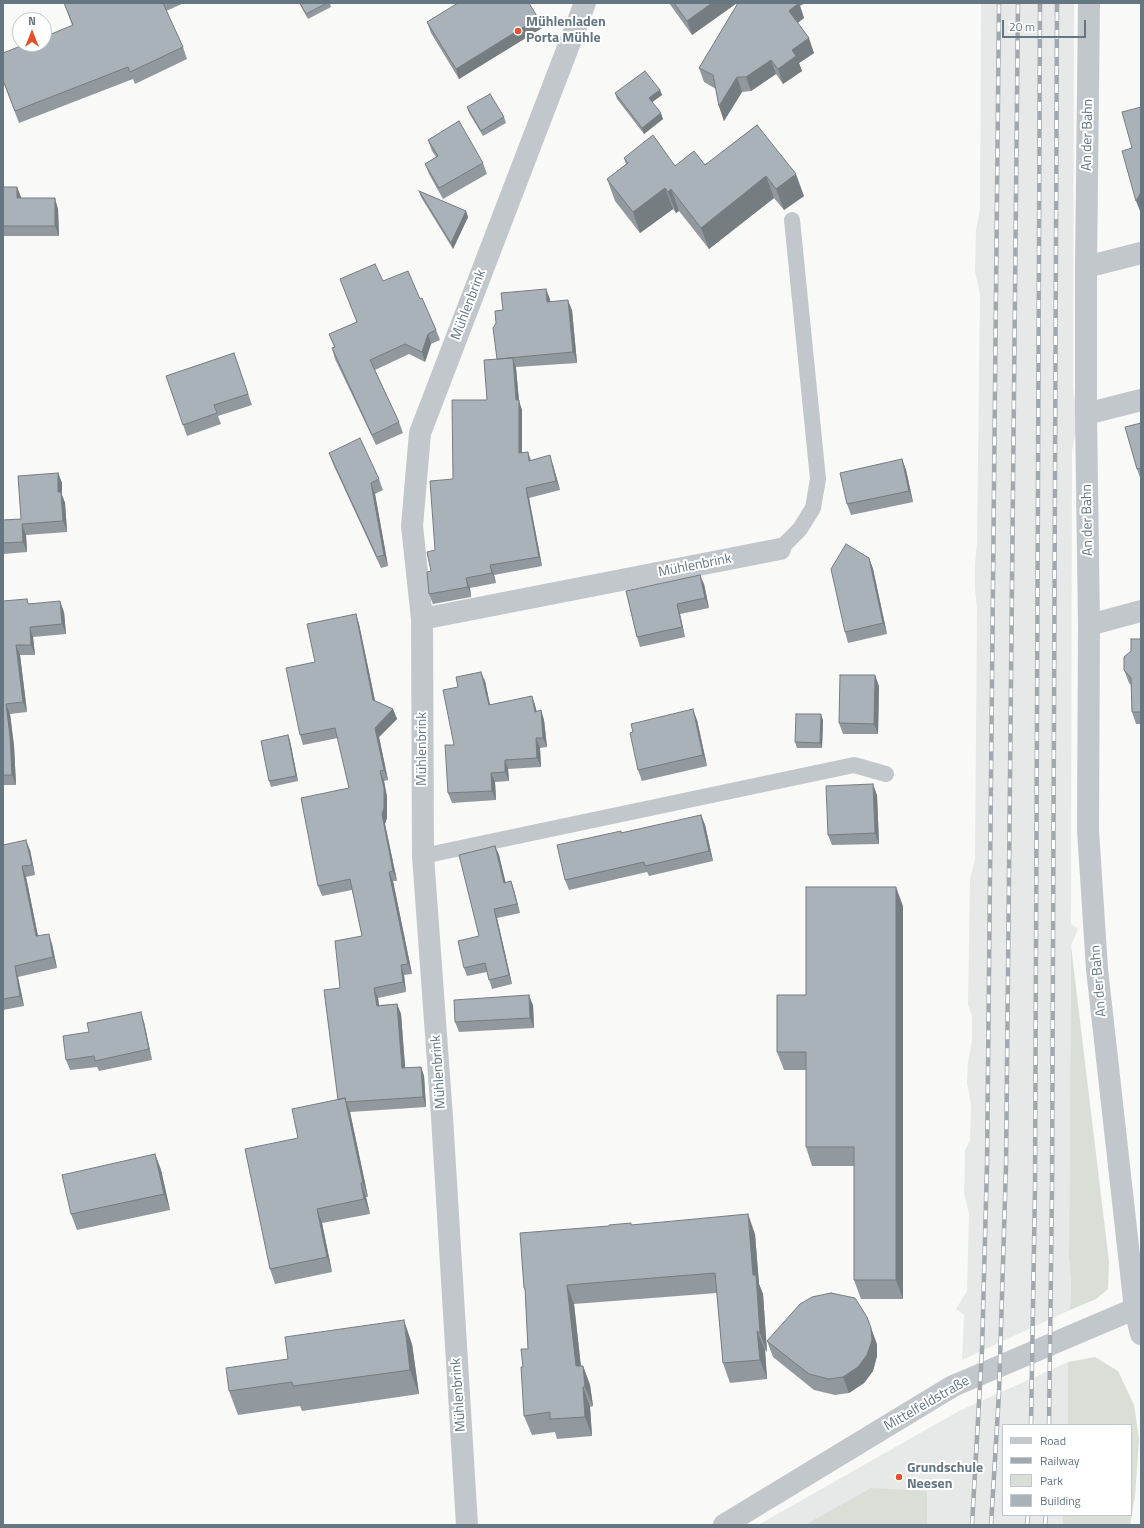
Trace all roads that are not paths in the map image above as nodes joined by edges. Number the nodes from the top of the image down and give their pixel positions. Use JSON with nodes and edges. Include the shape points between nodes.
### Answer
{"nodes":[{"id":1,"x":585,"y":3,"type":"edge"},
{"id":2,"x":1089,"y":3,"type":"edge"},
{"id":3,"x":792,"y":220,"type":"dead end"},
{"id":4,"x":1141,"y":253,"type":"edge"},
{"id":5,"x":1086,"y":267,"type":"junction"},
{"id":6,"x":1141,"y":400,"type":"edge"},
{"id":7,"x":1086,"y":414,"type":"junction"},
{"id":8,"x":780,"y":549,"type":"joint"},
{"id":9,"x":1141,"y":611,"type":"edge"},
{"id":10,"x":422,"y":619,"type":"junction"},
{"id":11,"x":1089,"y":625,"type":"junction"},
{"id":12,"x":886,"y":774,"type":"dead end"},
{"id":13,"x":423,"y":856,"type":"junction"},
{"id":14,"x":1138,"y":1307,"type":"edge"},
{"id":15,"x":1141,"y":1334,"type":"edge"},
{"id":16,"x":467,"y":1525,"type":"edge"},
{"id":17,"x":724,"y":1525,"type":"edge"}],
"edges":[{"from":1,"to":10,"type":"street","name":"Mühlenbrink","via":[[420,432],[412,526]]},
{"from":2,"to":5,"type":"street","name":"An der Bahn"},
{"from":3,"to":8,"type":"lane","via":[[818,479],[813,508],[800,529]]},
{"from":4,"to":5,"type":"street"},
{"from":5,"to":7,"type":"street","name":"An der Bahn"},
{"from":6,"to":7,"type":"street"},
{"from":7,"to":11,"type":"street","name":"An der Bahn"},
{"from":8,"to":10,"type":"street","name":"Mühlenbrink"},
{"from":9,"to":11,"type":"street"},
{"from":10,"to":13,"type":"street","name":"Mühlenbrink"},
{"from":11,"to":14,"type":"street","name":"An der Bahn","via":[[1088,830],[1096,946]]},
{"from":12,"to":13,"type":"lane","via":[[854,765]]},
{"from":13,"to":16,"type":"street","name":"Mühlenbrink"},
{"from":14,"to":15,"type":"street","name":"An der Bahn"},
{"from":14,"to":17,"type":"street","name":"Mittelfeldstraße","via":[[953,1386]]}]}
